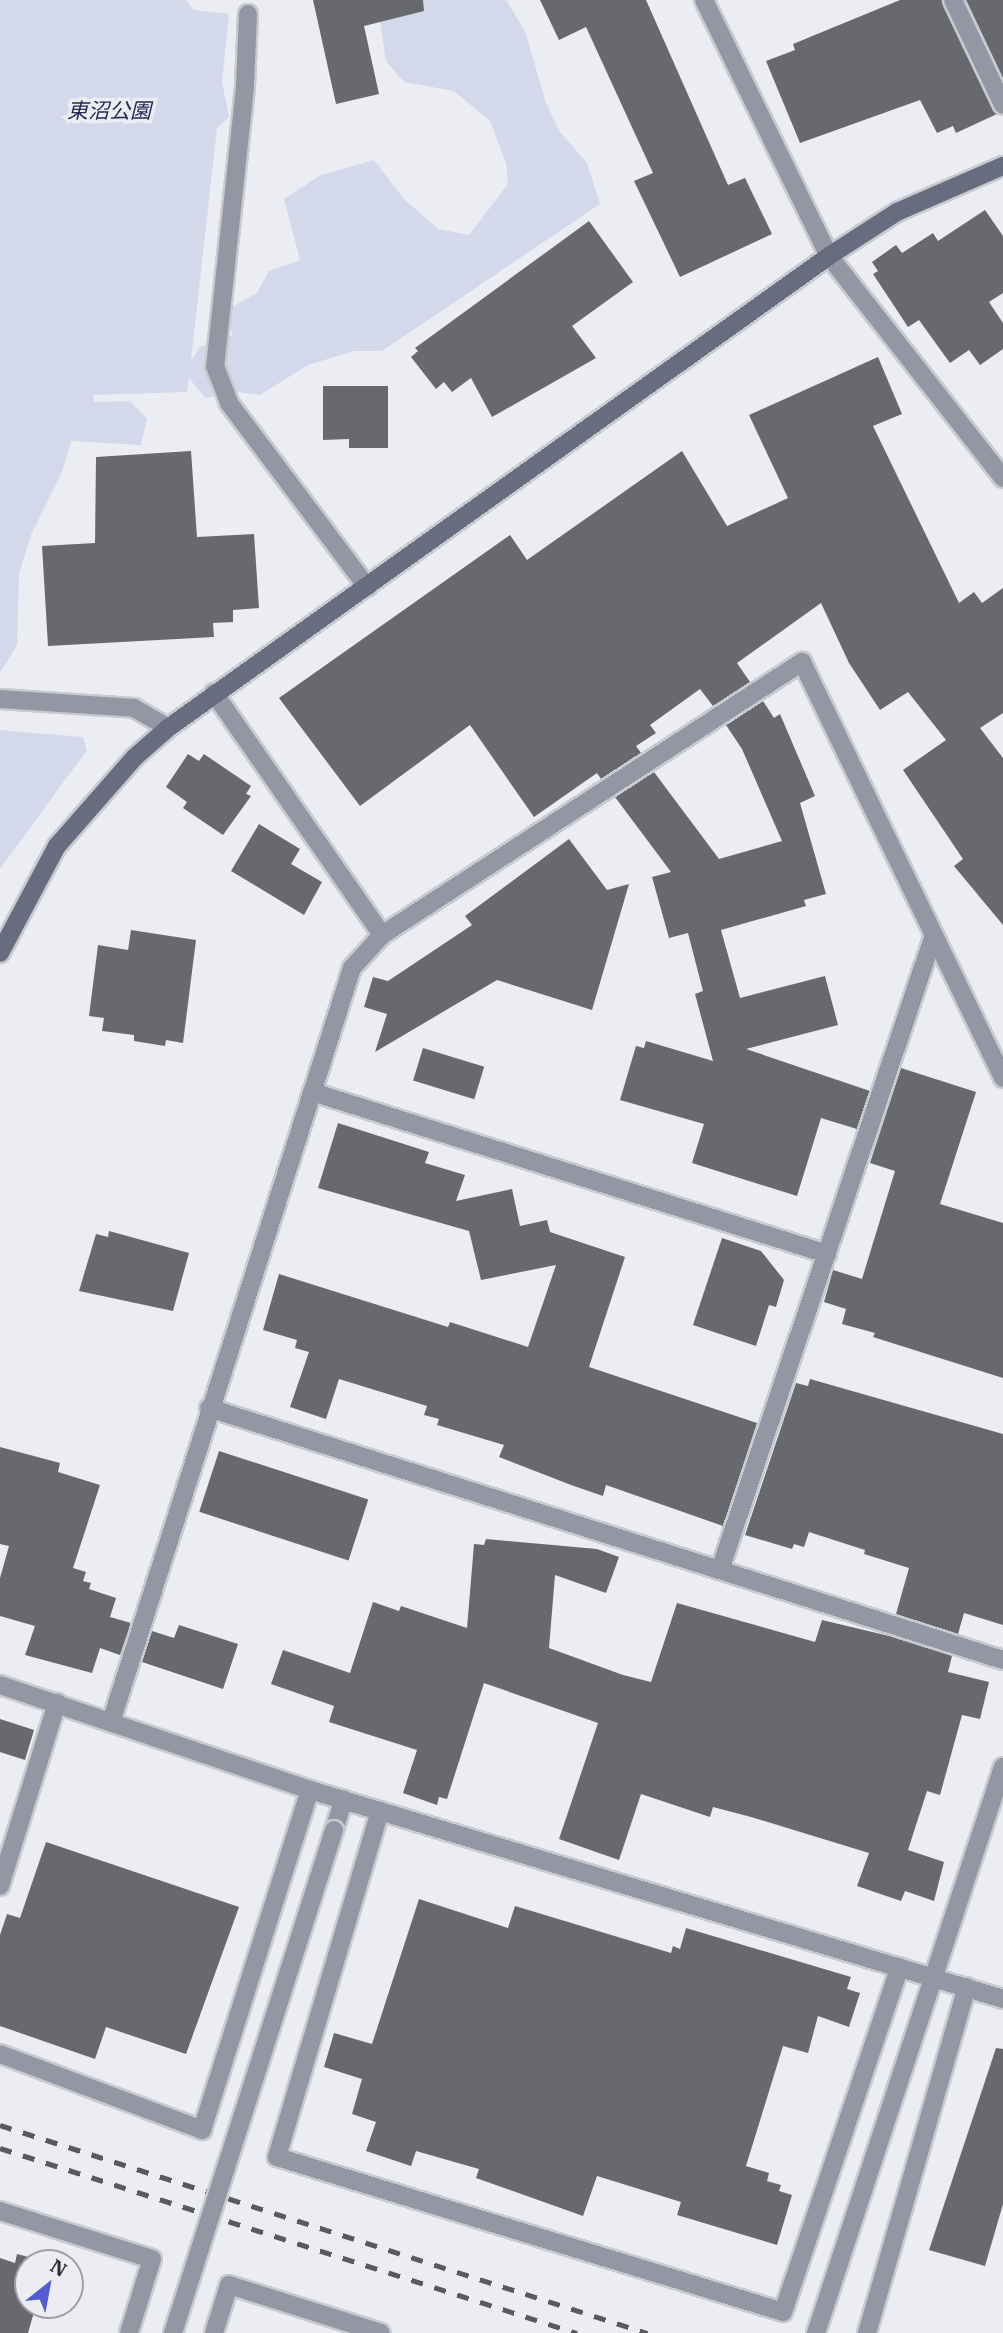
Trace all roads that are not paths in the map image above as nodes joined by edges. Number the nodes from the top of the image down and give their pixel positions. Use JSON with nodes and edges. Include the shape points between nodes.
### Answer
{"nodes":[{"id":1,"x":704,"y":0,"type":"edge"},
{"id":2,"x":953,"y":0,"type":"edge"},
{"id":3,"x":248,"y":14,"type":"dead end"},
{"id":4,"x":1003,"y":105,"type":"edge"},
{"id":5,"x":1003,"y":166,"type":"edge"},
{"id":6,"x":829,"y":256,"type":"junction"},
{"id":7,"x":1003,"y":478,"type":"edge"},
{"id":8,"x":367,"y":587,"type":"junction"},
{"id":9,"x":214,"y":693,"type":"junction"},
{"id":10,"x":0,"y":699,"type":"edge"},
{"id":11,"x":168,"y":728,"type":"junction"},
{"id":12,"x":382,"y":935,"type":"junction"},
{"id":13,"x":934,"y":935,"type":"junction"},
{"id":14,"x":0,"y":953,"type":"edge"},
{"id":15,"x":1003,"y":1078,"type":"edge"},
{"id":16,"x":312,"y":1092,"type":"junction"},
{"id":17,"x":827,"y":1254,"type":"junction"},
{"id":18,"x":209,"y":1408,"type":"junction"},
{"id":19,"x":720,"y":1570,"type":"junction"},
{"id":20,"x":1003,"y":1660,"type":"edge"},
{"id":21,"x":0,"y":1685,"type":"edge"},
{"id":22,"x":57,"y":1703,"type":"junction"},
{"id":23,"x":112,"y":1719,"type":"junction"},
{"id":24,"x":1003,"y":1767,"type":"edge"},
{"id":25,"x":310,"y":1790,"type":"junction"},
{"id":26,"x":344,"y":1800,"type":"junction"},
{"id":27,"x":380,"y":1811,"type":"junction"},
{"id":28,"x":0,"y":1886,"type":"edge"},
{"id":29,"x":900,"y":1967,"type":"junction"},
{"id":30,"x":934,"y":1975,"type":"junction"},
{"id":31,"x":967,"y":1987,"type":"junction"},
{"id":32,"x":1003,"y":1999,"type":"edge"},
{"id":33,"x":0,"y":2054,"type":"edge"},
{"id":34,"x":0,"y":2211,"type":"edge"},
{"id":35,"x":373,"y":2332,"type":"edge"},
{"id":36,"x":130,"y":2333,"type":"edge"},
{"id":37,"x":173,"y":2333,"type":"edge"},
{"id":38,"x":214,"y":2333,"type":"edge"},
{"id":39,"x":816,"y":2333,"type":"edge"},
{"id":40,"x":867,"y":2333,"type":"edge"}],
"edges":[{"from":1,"to":6,"type":"street"},
{"from":2,"to":4,"type":"street"},
{"from":3,"to":8,"type":"street","via":[[245,87],[215,366],[229,403]]},
{"from":5,"to":6,"type":"street","via":[[897,212]]},
{"from":6,"to":7,"type":"street"},
{"from":6,"to":8,"type":"street"},
{"from":8,"to":9,"type":"street"},
{"from":9,"to":11,"type":"street"},
{"from":9,"to":12,"type":"street"},
{"from":10,"to":11,"type":"street","via":[[134,708]]},
{"from":11,"to":14,"type":"street","via":[[135,757],[57,846]]},
{"from":12,"to":13,"type":"street","via":[[802,662]]},
{"from":12,"to":16,"type":"street","via":[[352,968]]},
{"from":13,"to":15,"type":"street"},
{"from":13,"to":17,"type":"street"},
{"from":16,"to":17,"type":"street"},
{"from":16,"to":18,"type":"street"},
{"from":17,"to":19,"type":"street"},
{"from":18,"to":19,"type":"street"},
{"from":18,"to":23,"type":"street"},
{"from":19,"to":20,"type":"street"},
{"from":21,"to":22,"type":"street"},
{"from":22,"to":23,"type":"street"},
{"from":22,"to":28,"type":"street"},
{"from":23,"to":25,"type":"street"},
{"from":24,"to":30,"type":"street"},
{"from":25,"to":26,"type":"street"},
{"from":25,"to":33,"type":"street","via":[[202,2130]]},
{"from":26,"to":27,"type":"street"},
{"from":26,"to":37,"type":"street","bridge":true},
{"from":27,"to":29,"type":"street"},
{"from":27,"to":29,"type":"street","via":[[278,2157],[783,2312]]},
{"from":29,"to":30,"type":"street"},
{"from":30,"to":31,"type":"street"},
{"from":30,"to":39,"type":"street"},
{"from":31,"to":32,"type":"street"},
{"from":31,"to":40,"type":"street"},
{"from":34,"to":36,"type":"street","via":[[152,2259]]},
{"from":35,"to":38,"type":"street","via":[[229,2286]]}]}
